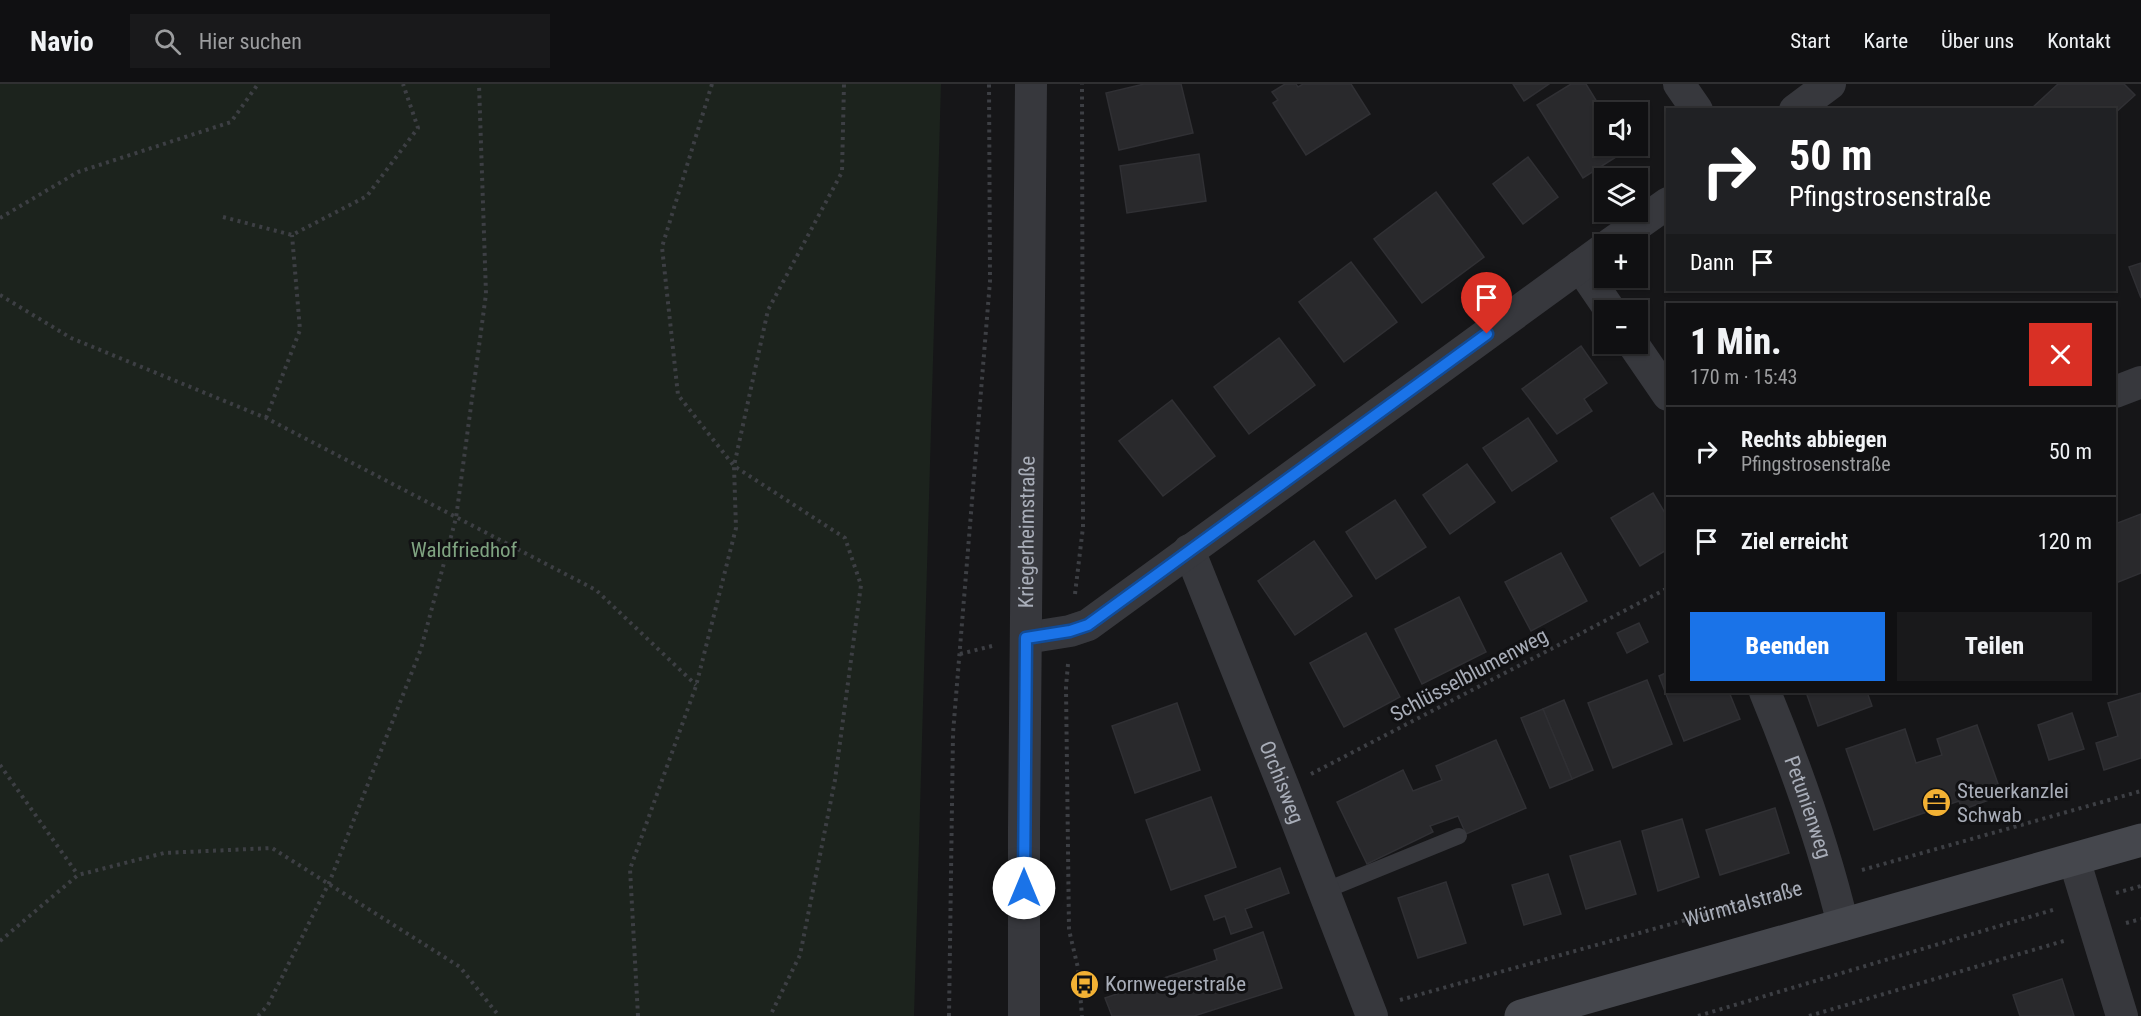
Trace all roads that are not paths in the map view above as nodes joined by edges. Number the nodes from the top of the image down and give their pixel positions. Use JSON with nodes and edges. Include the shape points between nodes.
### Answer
{"nodes":[{"id":1,"x":1031,"y":84,"type":"edge"},
{"id":2,"x":1679,"y":84,"type":"edge"},
{"id":3,"x":1830,"y":84,"type":"edge"},
{"id":4,"x":1696,"y":108,"type":"edge"},
{"id":5,"x":1798,"y":108,"type":"edge"},
{"id":6,"x":1666,"y":204,"type":"edge"},
{"id":7,"x":1624,"y":234,"type":"edge"},
{"id":8,"x":1594,"y":256,"type":"edge"},
{"id":9,"x":1580,"y":266,"type":"junction"},
{"id":10,"x":1603,"y":300,"type":"edge"},
{"id":11,"x":1640,"y":354,"type":"edge"},
{"id":12,"x":2141,"y":382,"type":"edge"},
{"id":13,"x":1666,"y":392,"type":"edge"},
{"id":14,"x":2116,"y":392,"type":"edge"},
{"id":15,"x":1189,"y":550,"type":"junction"},
{"id":16,"x":1026,"y":638,"type":"junction"},
{"id":17,"x":1765,"y":693,"type":"edge"},
{"id":18,"x":1460,"y":837,"type":"dead end"},
{"id":19,"x":2141,"y":840,"type":"edge"},
{"id":20,"x":2074,"y":859,"type":"junction"},
{"id":21,"x":1324,"y":891,"type":"junction"},
{"id":22,"x":1843,"y":925,"type":"junction"},
{"id":23,"x":1371,"y":1012,"type":"edge"},
{"id":24,"x":1024,"y":1016,"type":"edge"},
{"id":25,"x":1521,"y":1016,"type":"edge"},
{"id":26,"x":2122,"y":1016,"type":"edge"}],
"edges":[{"from":1,"to":16,"type":"street","name":"Kriegerheimstraße"},
{"from":2,"to":4,"type":"street"},
{"from":3,"to":5,"type":"street"},
{"from":6,"to":7,"type":"street"},
{"from":8,"to":9,"type":"street"},
{"from":9,"to":10,"type":"street"},
{"from":9,"to":15,"type":"street"},
{"from":11,"to":13,"type":"street"},
{"from":12,"to":14,"type":"street"},
{"from":15,"to":16,"type":"street","via":[[1088,625]]},
{"from":15,"to":21,"type":"street","name":"Orchisweg"},
{"from":16,"to":24,"type":"street","name":"Kriegerheimstraße"},
{"from":17,"to":22,"type":"street","name":"Petunienweg","via":[[1832,879]]},
{"from":18,"to":21,"type":"lane"},
{"from":19,"to":20,"type":"main road"},
{"from":20,"to":22,"type":"main road"},
{"from":20,"to":26,"type":"street"},
{"from":21,"to":23,"type":"street","name":"Orchisweg"},
{"from":22,"to":25,"type":"main road"}]}
